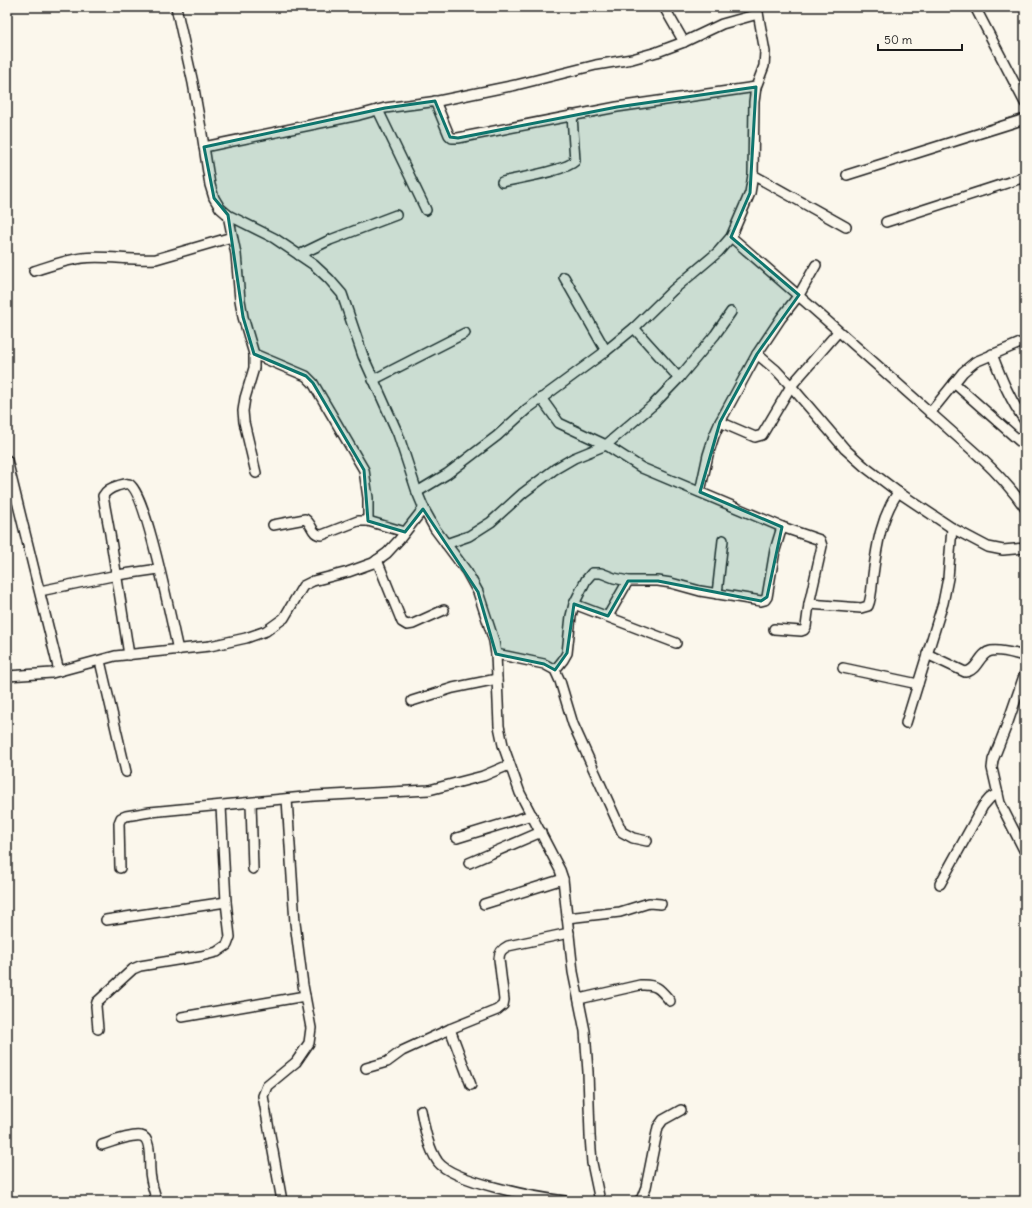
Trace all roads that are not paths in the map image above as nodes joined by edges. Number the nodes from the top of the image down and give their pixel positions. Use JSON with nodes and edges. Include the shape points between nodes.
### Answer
{"nodes":[{"id":1,"x":176,"y":7,"type":"edge"},
{"id":2,"x":664,"y":7,"type":"edge"},
{"id":3,"x":975,"y":7,"type":"edge"},
{"id":4,"x":758,"y":10,"type":"edge"},
{"id":5,"x":684,"y":42,"type":"junction"},
{"id":6,"x":756,"y":87,"type":"junction"},
{"id":7,"x":435,"y":101,"type":"junction"},
{"id":8,"x":1025,"y":103,"type":"edge"},
{"id":9,"x":378,"y":110,"type":"junction"},
{"id":10,"x":572,"y":115,"type":"junction"},
{"id":11,"x":1025,"y":119,"type":"edge"},
{"id":12,"x":204,"y":147,"type":"junction"},
{"id":13,"x":753,"y":175,"type":"junction"},
{"id":14,"x":847,"y":175,"type":"dead end"},
{"id":15,"x":1025,"y":177,"type":"edge"},
{"id":16,"x":502,"y":182,"type":"dead end"},
{"id":17,"x":426,"y":210,"type":"dead end"},
{"id":18,"x":228,"y":215,"type":"junction"},
{"id":19,"x":396,"y":215,"type":"dead end"},
{"id":20,"x":886,"y":222,"type":"dead end"},
{"id":21,"x":846,"y":227,"type":"dead end"},
{"id":22,"x":232,"y":236,"type":"junction"},
{"id":23,"x":731,"y":237,"type":"junction"},
{"id":24,"x":298,"y":255,"type":"junction"},
{"id":25,"x":816,"y":265,"type":"dead end"},
{"id":26,"x":34,"y":271,"type":"dead end"},
{"id":27,"x":564,"y":277,"type":"dead end"},
{"id":28,"x":799,"y":295,"type":"junction"},
{"id":29,"x":731,"y":312,"type":"dead end"},
{"id":30,"x":634,"y":328,"type":"junction"},
{"id":31,"x":838,"y":332,"type":"junction"},
{"id":32,"x":465,"y":333,"type":"dead end"},
{"id":33,"x":1025,"y":341,"type":"edge"},
{"id":34,"x":606,"y":351,"type":"junction"},
{"id":35,"x":254,"y":354,"type":"junction"},
{"id":36,"x":757,"y":354,"type":"junction"},
{"id":37,"x":992,"y":354,"type":"junction"},
{"id":38,"x":679,"y":378,"type":"junction"},
{"id":39,"x":373,"y":380,"type":"junction"},
{"id":40,"x":954,"y":383,"type":"junction"},
{"id":41,"x":791,"y":386,"type":"junction"},
{"id":42,"x":541,"y":398,"type":"junction"},
{"id":43,"x":930,"y":413,"type":"junction"},
{"id":44,"x":1025,"y":421,"type":"edge"},
{"id":45,"x":720,"y":422,"type":"junction"},
{"id":46,"x":606,"y":445,"type":"junction"},
{"id":47,"x":1025,"y":446,"type":"edge"},
{"id":48,"x":7,"y":460,"type":"edge"},
{"id":49,"x":256,"y":473,"type":"dead end"},
{"id":50,"x":417,"y":492,"type":"junction"},
{"id":51,"x":700,"y":492,"type":"junction"},
{"id":52,"x":898,"y":492,"type":"junction"},
{"id":53,"x":424,"y":508,"type":"junction"},
{"id":54,"x":1025,"y":508,"type":"edge"},
{"id":55,"x":368,"y":521,"type":"junction"},
{"id":56,"x":273,"y":525,"type":"dead end"},
{"id":57,"x":782,"y":527,"type":"junction"},
{"id":58,"x":952,"y":528,"type":"junction"},
{"id":59,"x":405,"y":532,"type":"junction"},
{"id":60,"x":723,"y":540,"type":"dead end"},
{"id":61,"x":446,"y":544,"type":"junction"},
{"id":62,"x":1025,"y":548,"type":"edge"},
{"id":63,"x":377,"y":560,"type":"junction"},
{"id":64,"x":159,"y":569,"type":"junction"},
{"id":65,"x":116,"y":574,"type":"junction"},
{"id":66,"x":628,"y":581,"type":"junction"},
{"id":67,"x":40,"y":590,"type":"junction"},
{"id":68,"x":717,"y":594,"type":"junction"},
{"id":69,"x":574,"y":604,"type":"junction"},
{"id":70,"x":809,"y":604,"type":"junction"},
{"id":71,"x":444,"y":610,"type":"dead end"},
{"id":72,"x":608,"y":616,"type":"junction"},
{"id":73,"x":774,"y":629,"type":"dead end"},
{"id":74,"x":676,"y":643,"type":"dead end"},
{"id":75,"x":178,"y":650,"type":"junction"},
{"id":76,"x":496,"y":654,"type":"junction"},
{"id":77,"x":927,"y":654,"type":"junction"},
{"id":78,"x":129,"y":655,"type":"junction"},
{"id":79,"x":1025,"y":656,"type":"edge"},
{"id":80,"x":100,"y":661,"type":"junction"},
{"id":81,"x":843,"y":668,"type":"dead end"},
{"id":82,"x":555,"y":670,"type":"junction"},
{"id":83,"x":59,"y":671,"type":"junction"},
{"id":84,"x":1025,"y":673,"type":"edge"},
{"id":85,"x":7,"y":676,"type":"edge"},
{"id":86,"x":497,"y":679,"type":"junction"},
{"id":87,"x":918,"y":684,"type":"junction"},
{"id":88,"x":412,"y":701,"type":"dead end"},
{"id":89,"x":906,"y":723,"type":"dead end"},
{"id":90,"x":509,"y":766,"type":"junction"},
{"id":91,"x":126,"y":772,"type":"dead end"},
{"id":92,"x":998,"y":793,"type":"junction"},
{"id":93,"x":288,"y":799,"type":"junction"},
{"id":94,"x":251,"y":803,"type":"junction"},
{"id":95,"x":222,"y":806,"type":"junction"},
{"id":96,"x":532,"y":815,"type":"junction"},
{"id":97,"x":541,"y":832,"type":"junction"},
{"id":98,"x":457,"y":838,"type":"dead end"},
{"id":99,"x":647,"y":841,"type":"dead end"},
{"id":100,"x":1022,"y":841,"type":"edge"},
{"id":101,"x":1025,"y":852,"type":"edge"},
{"id":102,"x":469,"y":863,"type":"dead end"},
{"id":103,"x":120,"y":868,"type":"dead end"},
{"id":104,"x":253,"y":869,"type":"dead end"},
{"id":105,"x":563,"y":879,"type":"junction"},
{"id":106,"x":940,"y":884,"type":"dead end"},
{"id":107,"x":226,"y":902,"type":"junction"},
{"id":108,"x":484,"y":904,"type":"dead end"},
{"id":109,"x":662,"y":904,"type":"dead end"},
{"id":110,"x":567,"y":918,"type":"junction"},
{"id":111,"x":106,"y":920,"type":"dead end"},
{"id":112,"x":569,"y":933,"type":"junction"},
{"id":113,"x":305,"y":996,"type":"junction"},
{"id":114,"x":579,"y":999,"type":"junction"},
{"id":115,"x":670,"y":1001,"type":"dead end"},
{"id":116,"x":182,"y":1017,"type":"dead end"},
{"id":117,"x":98,"y":1029,"type":"dead end"},
{"id":118,"x":450,"y":1029,"type":"junction"},
{"id":119,"x":366,"y":1068,"type":"dead end"},
{"id":120,"x":471,"y":1085,"type":"dead end"},
{"id":121,"x":421,"y":1110,"type":"dead end"},
{"id":122,"x":681,"y":1110,"type":"dead end"},
{"id":123,"x":102,"y":1145,"type":"dead end"},
{"id":124,"x":157,"y":1201,"type":"edge"},
{"id":125,"x":282,"y":1201,"type":"edge"},
{"id":126,"x":565,"y":1201,"type":"edge"},
{"id":127,"x":600,"y":1201,"type":"edge"},
{"id":128,"x":638,"y":1201,"type":"edge"}],
"edges":[{"from":1,"to":12,"type":"street"},
{"from":2,"to":5,"type":"street"},
{"from":3,"to":8,"type":"street"},
{"from":4,"to":5,"type":"street"},
{"from":4,"to":6,"type":"street","via":[[765,52],[764,66]]},
{"from":5,"to":7,"type":"street","via":[[632,58]]},
{"from":6,"to":10,"type":"street"},
{"from":6,"to":13,"type":"street"},
{"from":7,"to":9,"type":"street"},
{"from":7,"to":10,"type":"street","via":[[448,135],[452,138]]},
{"from":9,"to":12,"type":"street"},
{"from":9,"to":17,"type":"street"},
{"from":10,"to":16,"type":"street","via":[[575,161],[572,164]]},
{"from":11,"to":14,"type":"street"},
{"from":12,"to":18,"type":"street","via":[[214,198]]},
{"from":13,"to":21,"type":"street"},
{"from":13,"to":23,"type":"street","via":[[750,193]]},
{"from":15,"to":20,"type":"street"},
{"from":18,"to":22,"type":"street"},
{"from":18,"to":24,"type":"street","via":[[274,238]]},
{"from":19,"to":24,"type":"street"},
{"from":22,"to":26,"type":"street","via":[[156,259],[83,258]]},
{"from":22,"to":35,"type":"street","via":[[241,306]]},
{"from":23,"to":28,"type":"street"},
{"from":23,"to":30,"type":"street","via":[[718,252],[673,290]]},
{"from":24,"to":39,"type":"street","via":[[329,279],[342,294]]},
{"from":25,"to":28,"type":"street"},
{"from":27,"to":34,"type":"street"},
{"from":28,"to":31,"type":"street"},
{"from":28,"to":36,"type":"street"},
{"from":29,"to":38,"type":"street"},
{"from":30,"to":34,"type":"street"},
{"from":30,"to":38,"type":"street"},
{"from":31,"to":41,"type":"street"},
{"from":31,"to":43,"type":"street"},
{"from":32,"to":39,"type":"street"},
{"from":33,"to":37,"type":"street"},
{"from":34,"to":42,"type":"street"},
{"from":35,"to":49,"type":"street","via":[[254,368],[243,411]]},
{"from":35,"to":55,"type":"street","via":[[306,376],[313,383],[364,470]]},
{"from":36,"to":41,"type":"street"},
{"from":36,"to":45,"type":"street"},
{"from":37,"to":40,"type":"street","via":[[975,362]]},
{"from":37,"to":44,"type":"street","via":[[1003,383]]},
{"from":38,"to":46,"type":"street","via":[[654,404]]},
{"from":39,"to":50,"type":"street","via":[[398,434]]},
{"from":40,"to":43,"type":"street"},
{"from":40,"to":47,"type":"street"},
{"from":41,"to":45,"type":"street","via":[[762,435],[750,436]]},
{"from":41,"to":52,"type":"street","via":[[845,449]]},
{"from":42,"to":46,"type":"street","via":[[559,423]]},
{"from":42,"to":50,"type":"street","via":[[447,474]]},
{"from":43,"to":54,"type":"street","via":[[997,473]]},
{"from":45,"to":51,"type":"street","via":[[708,455]]},
{"from":46,"to":51,"type":"street","via":[[642,468]]},
{"from":46,"to":61,"type":"street","via":[[555,469],[491,522],[469,536]]},
{"from":48,"to":67,"type":"street"},
{"from":50,"to":53,"type":"street"},
{"from":51,"to":57,"type":"street"},
{"from":52,"to":58,"type":"street"},
{"from":52,"to":70,"type":"street","via":[[880,533],[868,606],[861,608]]},
{"from":53,"to":59,"type":"street"},
{"from":53,"to":61,"type":"street"},
{"from":55,"to":56,"type":"street","via":[[358,521],[322,535],[314,532],[305,519]]},
{"from":55,"to":59,"type":"street"},
{"from":57,"to":68,"type":"street","via":[[765,600]]},
{"from":57,"to":70,"type":"street","via":[[822,542]]},
{"from":58,"to":62,"type":"street","via":[[988,547],[1003,550]]},
{"from":58,"to":77,"type":"street","via":[[948,578]]},
{"from":59,"to":63,"type":"street","via":[[387,553]]},
{"from":60,"to":68,"type":"street"},
{"from":61,"to":76,"type":"street","via":[[478,592]]},
{"from":63,"to":71,"type":"street","via":[[402,622],[407,625],[413,624]]},
{"from":63,"to":75,"type":"street","via":[[303,586],[284,618],[266,631],[210,646]]},
{"from":64,"to":65,"type":"street"},
{"from":64,"to":65,"type":"street","via":[[135,489],[129,484],[124,484],[111,488],[103,496]]},
{"from":64,"to":75,"type":"street"},
{"from":65,"to":67,"type":"street"},
{"from":65,"to":78,"type":"street"},
{"from":66,"to":68,"type":"street","via":[[658,581]]},
{"from":66,"to":69,"type":"street","via":[[602,573],[592,573]]},
{"from":66,"to":72,"type":"street"},
{"from":67,"to":83,"type":"street"},
{"from":69,"to":72,"type":"street"},
{"from":69,"to":82,"type":"street","via":[[570,616],[567,653]]},
{"from":70,"to":73,"type":"street","via":[[804,630]]},
{"from":72,"to":74,"type":"street"},
{"from":75,"to":78,"type":"street"},
{"from":76,"to":82,"type":"street","via":[[544,664]]},
{"from":76,"to":86,"type":"street"},
{"from":77,"to":79,"type":"street","via":[[966,672],[972,671],[990,651]]},
{"from":77,"to":87,"type":"street"},
{"from":78,"to":80,"type":"street"},
{"from":80,"to":83,"type":"street"},
{"from":80,"to":91,"type":"street"},
{"from":81,"to":87,"type":"street"},
{"from":82,"to":99,"type":"street","via":[[573,724],[622,832]]},
{"from":83,"to":85,"type":"street"},
{"from":84,"to":92,"type":"street","via":[[993,760],[992,768]]},
{"from":86,"to":88,"type":"street","via":[[453,688]]},
{"from":86,"to":90,"type":"street","via":[[499,726]]},
{"from":87,"to":89,"type":"street"},
{"from":90,"to":93,"type":"street","via":[[483,776],[428,790]]},
{"from":90,"to":96,"type":"street"},
{"from":92,"to":100,"type":"street","via":[[1006,817]]},
{"from":92,"to":106,"type":"street","via":[[984,806]]},
{"from":93,"to":94,"type":"street"},
{"from":93,"to":113,"type":"street","via":[[295,923]]},
{"from":94,"to":95,"type":"street"},
{"from":94,"to":104,"type":"street"},
{"from":95,"to":103,"type":"street","via":[[150,812],[121,818]]},
{"from":95,"to":107,"type":"street"},
{"from":96,"to":97,"type":"street"},
{"from":96,"to":98,"type":"street"},
{"from":97,"to":102,"type":"street"},
{"from":97,"to":105,"type":"street"},
{"from":100,"to":101,"type":"street"},
{"from":105,"to":108,"type":"street"},
{"from":105,"to":110,"type":"street"},
{"from":107,"to":111,"type":"street"},
{"from":107,"to":117,"type":"street","via":[[230,937],[227,945],[217,952],[202,956],[132,969],[97,1002]]},
{"from":109,"to":110,"type":"street","via":[[649,903],[620,912]]},
{"from":110,"to":112,"type":"street"},
{"from":112,"to":114,"type":"street"},
{"from":112,"to":118,"type":"street","via":[[504,948],[499,953],[504,989],[503,1004],[497,1010]]},
{"from":113,"to":116,"type":"street"},
{"from":113,"to":125,"type":"street","via":[[311,1028],[309,1043],[296,1062],[267,1086],[263,1096]]},
{"from":114,"to":115,"type":"street","via":[[650,984],[661,989]]},
{"from":114,"to":127,"type":"street","via":[[585,1031],[592,1163]]},
{"from":118,"to":119,"type":"street","via":[[402,1051],[387,1062]]},
{"from":118,"to":120,"type":"street"},
{"from":121,"to":126,"type":"street","via":[[433,1154],[445,1169],[469,1180],[504,1190]]},
{"from":122,"to":128,"type":"street","via":[[663,1120],[658,1127],[646,1187],[641,1200]]},
{"from":123,"to":124,"type":"street","via":[[132,1137],[144,1138],[150,1149],[150,1170]]}]}
